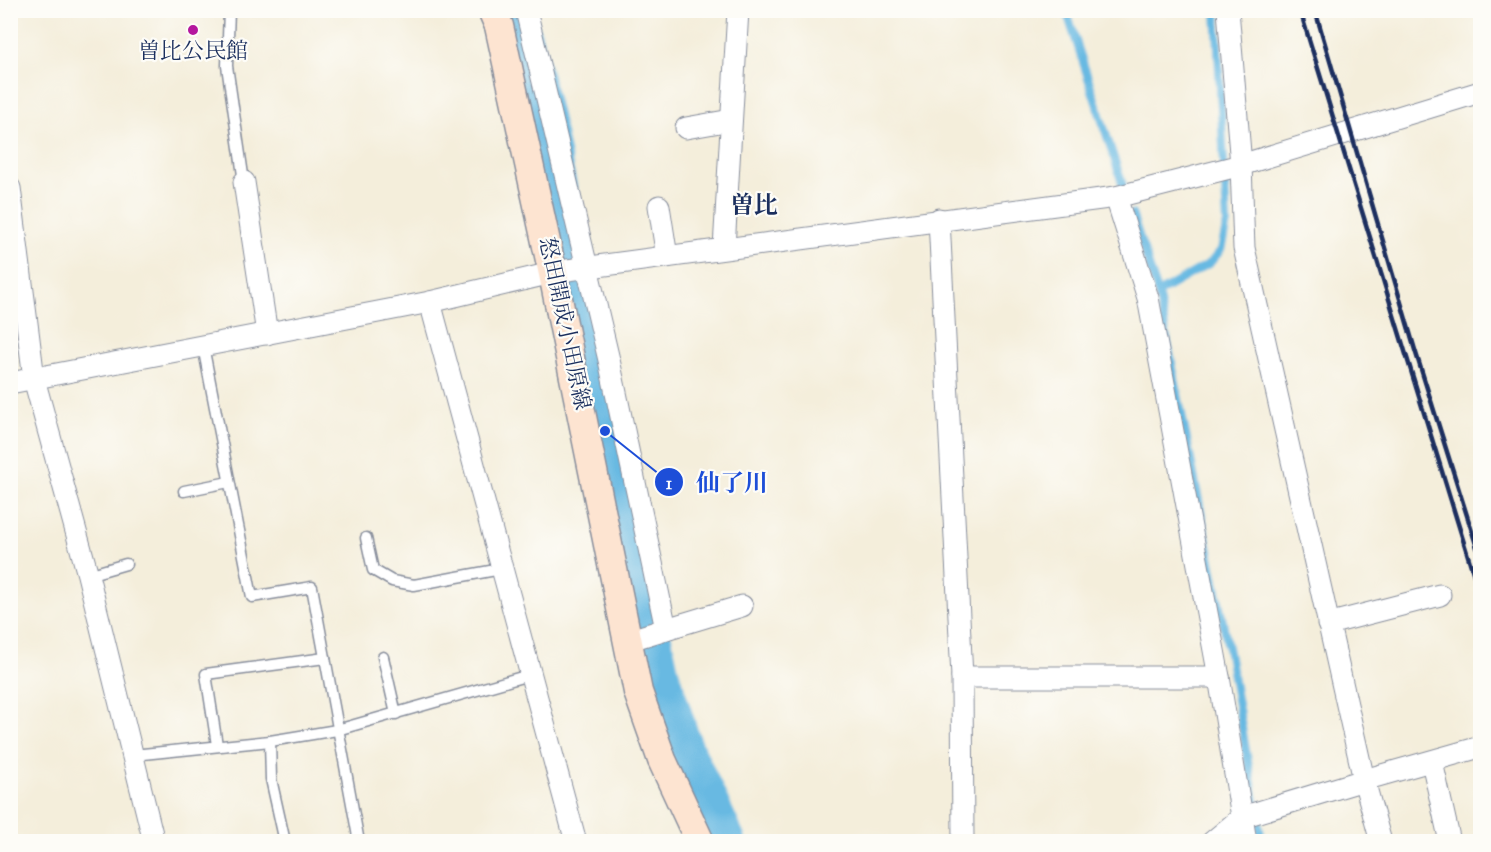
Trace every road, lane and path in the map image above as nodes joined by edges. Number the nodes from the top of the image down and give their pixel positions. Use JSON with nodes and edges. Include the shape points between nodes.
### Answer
{"nodes":[{"id":1,"x":230,"y":10,"type":"edge"},
{"id":2,"x":492,"y":10,"type":"edge"},
{"id":3,"x":526,"y":10,"type":"edge"},
{"id":4,"x":738,"y":10,"type":"edge"},
{"id":5,"x":1228,"y":10,"type":"edge"},
{"id":6,"x":1480,"y":92,"type":"edge"},
{"id":7,"x":731,"y":120,"type":"junction"},
{"id":8,"x":686,"y":128,"type":"dead end"},
{"id":9,"x":1241,"y":165,"type":"junction"},
{"id":10,"x":243,"y":182,"type":"joint"},
{"id":11,"x":10,"y":188,"type":"edge"},
{"id":12,"x":1116,"y":197,"type":"junction"},
{"id":13,"x":658,"y":206,"type":"dead end"},
{"id":14,"x":939,"y":219,"type":"junction"},
{"id":15,"x":724,"y":248,"type":"junction"},
{"id":16,"x":667,"y":258,"type":"junction"},
{"id":17,"x":588,"y":268,"type":"junction"},
{"id":18,"x":557,"y":272,"type":"junction"},
{"id":19,"x":430,"y":302,"type":"junction"},
{"id":20,"x":267,"y":334,"type":"junction"},
{"id":21,"x":203,"y":346,"type":"junction"},
{"id":22,"x":34,"y":379,"type":"junction"},
{"id":23,"x":10,"y":383,"type":"edge"},
{"id":24,"x":229,"y":482,"type":"junction"},
{"id":25,"x":184,"y":491,"type":"dead end"},
{"id":26,"x":366,"y":538,"type":"dead end"},
{"id":27,"x":126,"y":564,"type":"dead end"},
{"id":28,"x":501,"y":569,"type":"junction"},
{"id":29,"x":88,"y":575,"type":"junction"},
{"id":30,"x":1440,"y":595,"type":"dead end"},
{"id":31,"x":742,"y":606,"type":"dead end"},
{"id":32,"x":1328,"y":624,"type":"junction"},
{"id":33,"x":664,"y":630,"type":"junction"},
{"id":34,"x":632,"y":640,"type":"junction"},
{"id":35,"x":383,"y":657,"type":"dead end"},
{"id":36,"x":325,"y":658,"type":"junction"},
{"id":37,"x":529,"y":675,"type":"junction"},
{"id":38,"x":962,"y":677,"type":"junction"},
{"id":39,"x":1219,"y":677,"type":"junction"},
{"id":40,"x":396,"y":714,"type":"junction"},
{"id":41,"x":337,"y":730,"type":"junction"},
{"id":42,"x":270,"y":741,"type":"junction"},
{"id":43,"x":217,"y":745,"type":"junction"},
{"id":44,"x":1480,"y":747,"type":"edge"},
{"id":45,"x":134,"y":755,"type":"junction"},
{"id":46,"x":1432,"y":762,"type":"junction"},
{"id":47,"x":1364,"y":780,"type":"junction"},
{"id":48,"x":1242,"y":817,"type":"junction"},
{"id":49,"x":154,"y":842,"type":"edge"},
{"id":50,"x":285,"y":842,"type":"edge"},
{"id":51,"x":358,"y":842,"type":"edge"},
{"id":52,"x":576,"y":842,"type":"edge"},
{"id":53,"x":700,"y":842,"type":"edge"},
{"id":54,"x":963,"y":842,"type":"edge"},
{"id":55,"x":1212,"y":842,"type":"edge"},
{"id":56,"x":1246,"y":842,"type":"edge"},
{"id":57,"x":1381,"y":842,"type":"edge"},
{"id":58,"x":1450,"y":842,"type":"edge"}],
"edges":[{"from":1,"to":10,"type":"lane","via":[[227,66]]},
{"from":2,"to":18,"type":"main road","name":"怒田開成小田原線"},
{"from":3,"to":17,"type":"street"},
{"from":4,"to":7,"type":"street"},
{"from":5,"to":9,"type":"street"},
{"from":6,"to":9,"type":"street"},
{"from":7,"to":8,"type":"street"},
{"from":7,"to":15,"type":"street"},
{"from":9,"to":12,"type":"street"},
{"from":9,"to":32,"type":"street","via":[[1244,248]]},
{"from":10,"to":20,"type":"street"},
{"from":11,"to":22,"type":"street"},
{"from":12,"to":14,"type":"street"},
{"from":12,"to":39,"type":"street","via":[[1148,298]]},
{"from":13,"to":16,"type":"street"},
{"from":14,"to":15,"type":"street"},
{"from":14,"to":38,"type":"street"},
{"from":15,"to":16,"type":"street"},
{"from":16,"to":17,"type":"street"},
{"from":17,"to":18,"type":"street"},
{"from":17,"to":33,"type":"street"},
{"from":18,"to":19,"type":"street"},
{"from":18,"to":34,"type":"main road","name":"怒田開成小田原線"},
{"from":19,"to":20,"type":"street"},
{"from":19,"to":28,"type":"street"},
{"from":20,"to":21,"type":"street"},
{"from":21,"to":22,"type":"street"},
{"from":21,"to":24,"type":"lane"},
{"from":22,"to":23,"type":"street"},
{"from":22,"to":29,"type":"street"},
{"from":24,"to":25,"type":"lane"},
{"from":24,"to":36,"type":"lane","via":[[252,597],[312,587]]},
{"from":26,"to":28,"type":"lane","via":[[373,570],[392,581],[414,585]]},
{"from":27,"to":29,"type":"lane"},
{"from":28,"to":37,"type":"street"},
{"from":29,"to":45,"type":"street"},
{"from":30,"to":32,"type":"street"},
{"from":31,"to":33,"type":"street"},
{"from":32,"to":47,"type":"street"},
{"from":33,"to":34,"type":"street"},
{"from":34,"to":53,"type":"main road","name":"怒田開成小田原線","via":[[638,692],[662,760]]},
{"from":35,"to":40,"type":"lane"},
{"from":36,"to":41,"type":"lane"},
{"from":36,"to":43,"type":"lane","via":[[206,674]]},
{"from":37,"to":40,"type":"lane"},
{"from":37,"to":52,"type":"street"},
{"from":38,"to":39,"type":"street"},
{"from":38,"to":54,"type":"street"},
{"from":39,"to":48,"type":"street"},
{"from":40,"to":41,"type":"lane"},
{"from":41,"to":42,"type":"lane"},
{"from":41,"to":51,"type":"lane"},
{"from":42,"to":43,"type":"lane"},
{"from":42,"to":50,"type":"lane","via":[[271,779]]},
{"from":43,"to":45,"type":"lane"},
{"from":44,"to":46,"type":"street"},
{"from":45,"to":49,"type":"street"},
{"from":46,"to":47,"type":"street"},
{"from":46,"to":58,"type":"street"},
{"from":47,"to":48,"type":"street"},
{"from":47,"to":57,"type":"street"},
{"from":48,"to":55,"type":"street"},
{"from":48,"to":56,"type":"street"}]}
